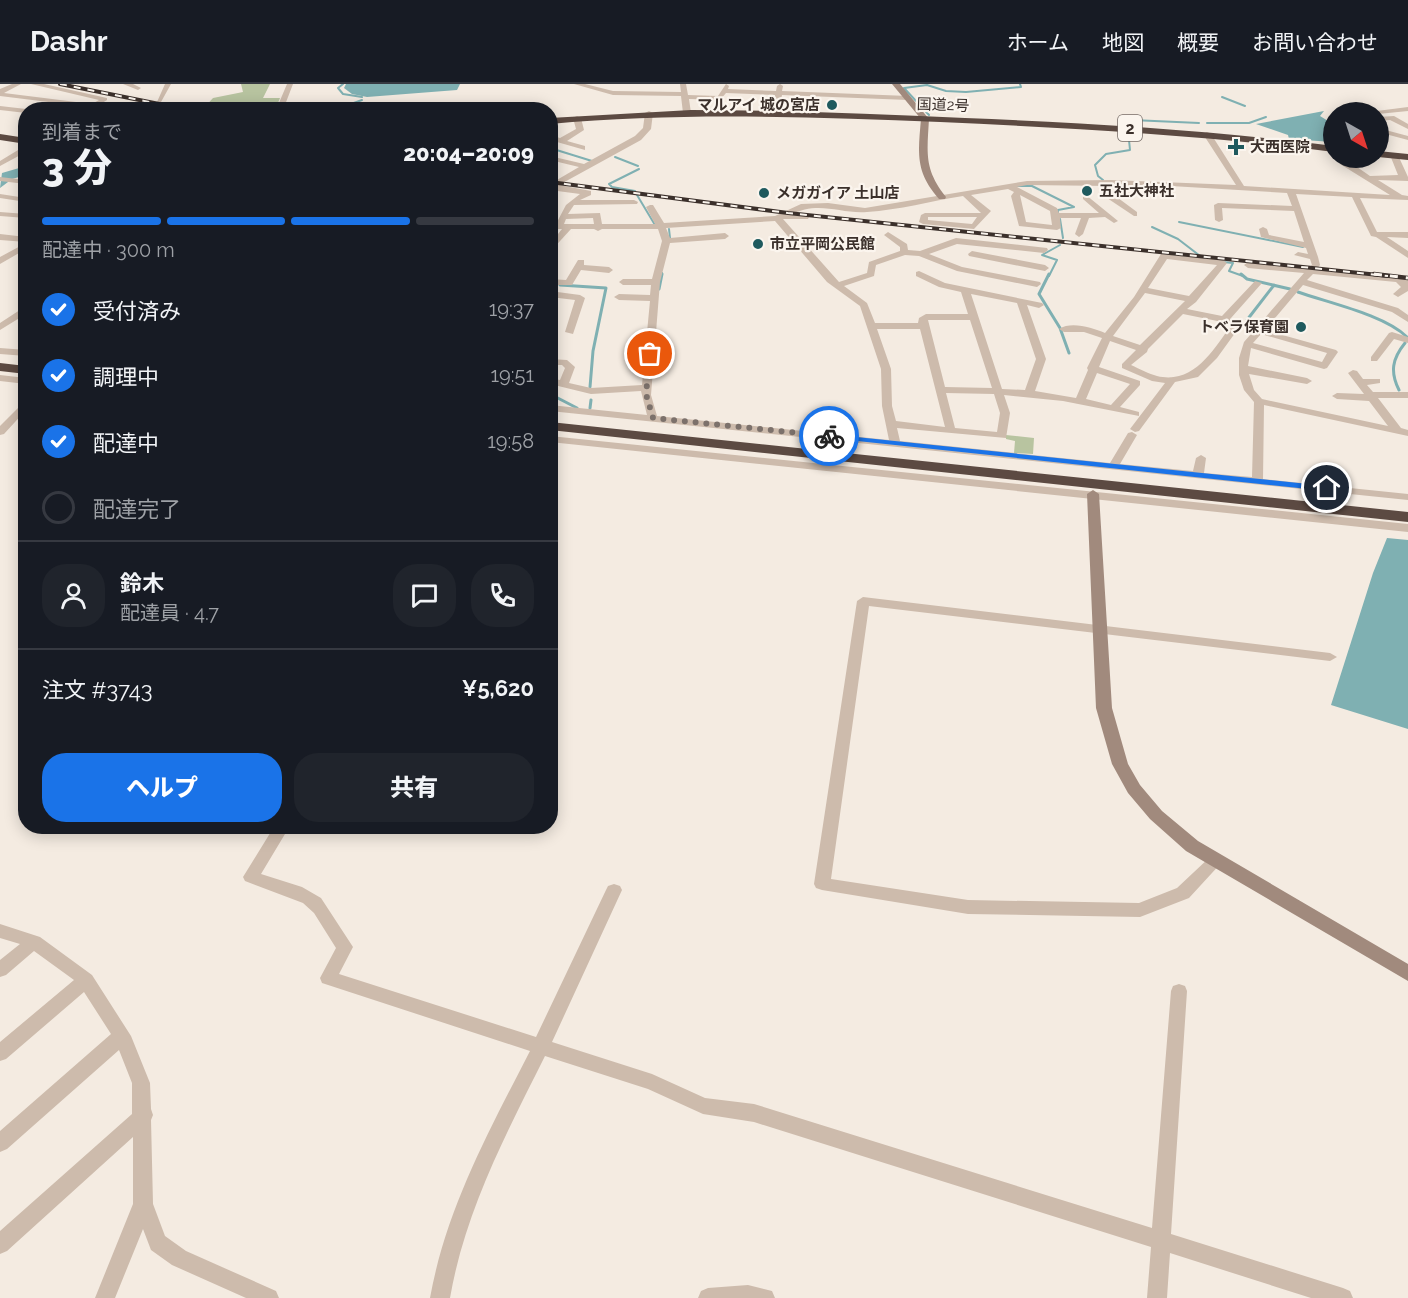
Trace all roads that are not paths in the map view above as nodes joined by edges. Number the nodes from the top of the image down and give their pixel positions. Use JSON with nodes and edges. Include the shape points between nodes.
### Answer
{"nodes":[{"id":1,"x":18,"y":84,"type":"edge"},
{"id":2,"x":34,"y":84,"type":"edge"},
{"id":3,"x":126,"y":84,"type":"edge"},
{"id":4,"x":168,"y":84,"type":"edge"},
{"id":5,"x":290,"y":84,"type":"edge"},
{"id":6,"x":577,"y":84,"type":"edge"},
{"id":7,"x":648,"y":84,"type":"edge"},
{"id":8,"x":682,"y":84,"type":"edge"},
{"id":9,"x":780,"y":84,"type":"edge"},
{"id":10,"x":896,"y":84,"type":"edge"},
{"id":11,"x":138,"y":88,"type":"dead end"},
{"id":12,"x":725,"y":88,"type":"edge"},
{"id":13,"x":0,"y":93,"type":"edge"},
{"id":14,"x":657,"y":93,"type":"junction"},
{"id":15,"x":779,"y":93,"type":"junction"},
{"id":16,"x":684,"y":95,"type":"junction"},
{"id":17,"x":908,"y":98,"type":"junction"},
{"id":18,"x":159,"y":101,"type":"dead end"},
{"id":19,"x":64,"y":102,"type":"edge"},
{"id":20,"x":100,"y":102,"type":"edge"},
{"id":21,"x":282,"y":102,"type":"edge"},
{"id":22,"x":0,"y":108,"type":"edge"},
{"id":23,"x":1404,"y":109,"type":"edge"},
{"id":24,"x":18,"y":110,"type":"edge"},
{"id":25,"x":1389,"y":110,"type":"edge"},
{"id":26,"x":649,"y":113,"type":"junction"},
{"id":27,"x":687,"y":113,"type":"junction"},
{"id":28,"x":775,"y":113,"type":"junction"},
{"id":29,"x":577,"y":118,"type":"junction"},
{"id":30,"x":1389,"y":118,"type":"edge"},
{"id":31,"x":1408,"y":118,"type":"edge"},
{"id":32,"x":925,"y":119,"type":"junction"},
{"id":33,"x":558,"y":120,"type":"edge"},
{"id":34,"x":1408,"y":127,"type":"edge"},
{"id":35,"x":1389,"y":132,"type":"edge"},
{"id":36,"x":1207,"y":134,"type":"junction"},
{"id":37,"x":0,"y":137,"type":"edge"},
{"id":38,"x":1408,"y":138,"type":"edge"},
{"id":39,"x":18,"y":140,"type":"edge"},
{"id":40,"x":558,"y":140,"type":"edge"},
{"id":41,"x":561,"y":141,"type":"junction"},
{"id":42,"x":582,"y":148,"type":"dead end"},
{"id":43,"x":1323,"y":148,"type":"edge"},
{"id":44,"x":18,"y":154,"type":"edge"},
{"id":45,"x":1389,"y":155,"type":"edge"},
{"id":46,"x":1394,"y":155,"type":"junction"},
{"id":47,"x":1408,"y":157,"type":"edge"},
{"id":48,"x":558,"y":160,"type":"edge"},
{"id":49,"x":0,"y":164,"type":"edge"},
{"id":50,"x":586,"y":167,"type":"junction"},
{"id":51,"x":1353,"y":168,"type":"edge"},
{"id":52,"x":558,"y":177,"type":"edge"},
{"id":53,"x":563,"y":178,"type":"junction"},
{"id":54,"x":1370,"y":178,"type":"junction"},
{"id":55,"x":1406,"y":178,"type":"edge"},
{"id":56,"x":0,"y":179,"type":"edge"},
{"id":57,"x":15,"y":181,"type":"junction"},
{"id":58,"x":18,"y":181,"type":"edge"},
{"id":59,"x":558,"y":182,"type":"edge"},
{"id":60,"x":1111,"y":182,"type":"junction"},
{"id":61,"x":1007,"y":185,"type":"junction"},
{"id":62,"x":558,"y":188,"type":"edge"},
{"id":63,"x":1226,"y":188,"type":"junction"},
{"id":64,"x":1242,"y":189,"type":"junction"},
{"id":65,"x":0,"y":190,"type":"edge"},
{"id":66,"x":1018,"y":191,"type":"junction"},
{"id":67,"x":1291,"y":192,"type":"junction"},
{"id":68,"x":964,"y":194,"type":"junction"},
{"id":69,"x":0,"y":196,"type":"edge"},
{"id":70,"x":1355,"y":196,"type":"junction"},
{"id":71,"x":942,"y":197,"type":"junction"},
{"id":72,"x":1402,"y":198,"type":"edge"},
{"id":73,"x":18,"y":199,"type":"edge"},
{"id":74,"x":1085,"y":199,"type":"dead end"},
{"id":75,"x":634,"y":202,"type":"dead end"},
{"id":76,"x":18,"y":203,"type":"edge"},
{"id":77,"x":571,"y":203,"type":"junction"},
{"id":78,"x":900,"y":204,"type":"junction"},
{"id":79,"x":13,"y":205,"type":"dead end"},
{"id":80,"x":1233,"y":206,"type":"junction"},
{"id":81,"x":1295,"y":207,"type":"junction"},
{"id":82,"x":1310,"y":207,"type":"dead end"},
{"id":83,"x":1408,"y":208,"type":"edge"},
{"id":84,"x":655,"y":210,"type":"dead end"},
{"id":85,"x":857,"y":210,"type":"junction"},
{"id":86,"x":910,"y":211,"type":"dead end"},
{"id":87,"x":840,"y":213,"type":"dead end"},
{"id":88,"x":0,"y":214,"type":"edge"},
{"id":89,"x":1134,"y":214,"type":"dead end"},
{"id":90,"x":18,"y":215,"type":"edge"},
{"id":91,"x":984,"y":215,"type":"junction"},
{"id":92,"x":1105,"y":215,"type":"junction"},
{"id":93,"x":1055,"y":216,"type":"junction"},
{"id":94,"x":562,"y":217,"type":"junction"},
{"id":95,"x":805,"y":217,"type":"dead end"},
{"id":96,"x":1085,"y":217,"type":"junction"},
{"id":97,"x":779,"y":218,"type":"junction"},
{"id":98,"x":1235,"y":219,"type":"dead end"},
{"id":99,"x":1219,"y":220,"type":"dead end"},
{"id":100,"x":1114,"y":222,"type":"dead end"},
{"id":101,"x":660,"y":226,"type":"junction"},
{"id":102,"x":559,"y":228,"type":"edge"},
{"id":103,"x":598,"y":229,"type":"junction"},
{"id":104,"x":1263,"y":229,"type":"dead end"},
{"id":105,"x":1077,"y":230,"type":"dead end"},
{"id":106,"x":1377,"y":234,"type":"junction"},
{"id":107,"x":1408,"y":235,"type":"edge"},
{"id":108,"x":725,"y":236,"type":"dead end"},
{"id":109,"x":888,"y":236,"type":"dead end"},
{"id":110,"x":0,"y":237,"type":"edge"},
{"id":111,"x":18,"y":239,"type":"edge"},
{"id":112,"x":666,"y":241,"type":"junction"},
{"id":113,"x":980,"y":244,"type":"junction"},
{"id":114,"x":1310,"y":246,"type":"junction"},
{"id":115,"x":1031,"y":249,"type":"junction"},
{"id":116,"x":18,"y":250,"type":"edge"},
{"id":117,"x":1044,"y":250,"type":"dead end"},
{"id":118,"x":904,"y":252,"type":"junction"},
{"id":119,"x":921,"y":254,"type":"junction"},
{"id":120,"x":972,"y":254,"type":"junction"},
{"id":121,"x":1298,"y":255,"type":"dead end"},
{"id":122,"x":1408,"y":255,"type":"edge"},
{"id":123,"x":1314,"y":257,"type":"junction"},
{"id":124,"x":0,"y":261,"type":"edge"},
{"id":125,"x":1022,"y":264,"type":"junction"},
{"id":126,"x":1248,"y":265,"type":"dead end"},
{"id":127,"x":1045,"y":268,"type":"dead end"},
{"id":128,"x":960,"y":269,"type":"junction"},
{"id":129,"x":609,"y":270,"type":"dead end"},
{"id":130,"x":1312,"y":272,"type":"junction"},
{"id":131,"x":919,"y":274,"type":"dead end"},
{"id":132,"x":1398,"y":280,"type":"junction"},
{"id":133,"x":1408,"y":281,"type":"edge"},
{"id":134,"x":558,"y":282,"type":"edge"},
{"id":135,"x":623,"y":282,"type":"dead end"},
{"id":136,"x":656,"y":282,"type":"junction"},
{"id":137,"x":1303,"y":282,"type":"junction"},
{"id":138,"x":1258,"y":283,"type":"dead end"},
{"id":139,"x":1037,"y":284,"type":"dead end"},
{"id":140,"x":838,"y":285,"type":"junction"},
{"id":141,"x":965,"y":290,"type":"junction"},
{"id":142,"x":1143,"y":290,"type":"junction"},
{"id":143,"x":1398,"y":294,"type":"dead end"},
{"id":144,"x":558,"y":295,"type":"edge"},
{"id":145,"x":619,"y":297,"type":"dead end"},
{"id":146,"x":654,"y":298,"type":"junction"},
{"id":147,"x":1192,"y":300,"type":"junction"},
{"id":148,"x":1021,"y":302,"type":"junction"},
{"id":149,"x":1039,"y":305,"type":"dead end"},
{"id":150,"x":1181,"y":311,"type":"junction"},
{"id":151,"x":18,"y":315,"type":"edge"},
{"id":152,"x":974,"y":317,"type":"junction"},
{"id":153,"x":1408,"y":319,"type":"edge"},
{"id":154,"x":1224,"y":320,"type":"junction"},
{"id":155,"x":9,"y":321,"type":"junction"},
{"id":156,"x":18,"y":322,"type":"edge"},
{"id":157,"x":872,"y":326,"type":"junction"},
{"id":158,"x":924,"y":326,"type":"junction"},
{"id":159,"x":0,"y":327,"type":"edge"},
{"id":160,"x":568,"y":329,"type":"dead end"},
{"id":161,"x":1065,"y":329,"type":"dead end"},
{"id":162,"x":1259,"y":331,"type":"junction"},
{"id":163,"x":1107,"y":337,"type":"junction"},
{"id":164,"x":1248,"y":344,"type":"junction"},
{"id":165,"x":1407,"y":345,"type":"edge"},
{"id":166,"x":18,"y":346,"type":"edge"},
{"id":167,"x":1144,"y":350,"type":"junction"},
{"id":168,"x":0,"y":351,"type":"edge"},
{"id":169,"x":1381,"y":354,"type":"dead end"},
{"id":170,"x":6,"y":356,"type":"edge"},
{"id":171,"x":558,"y":362,"type":"edge"},
{"id":172,"x":0,"y":368,"type":"edge"},
{"id":173,"x":1092,"y":368,"type":"junction"},
{"id":174,"x":18,"y":369,"type":"edge"},
{"id":175,"x":1245,"y":370,"type":"junction"},
{"id":176,"x":0,"y":378,"type":"edge"},
{"id":177,"x":18,"y":380,"type":"edge"},
{"id":178,"x":1172,"y":380,"type":"junction"},
{"id":179,"x":1400,"y":380,"type":"dead end"},
{"id":180,"x":1306,"y":381,"type":"dead end"},
{"id":181,"x":1376,"y":381,"type":"dead end"},
{"id":182,"x":558,"y":382,"type":"edge"},
{"id":183,"x":564,"y":383,"type":"junction"},
{"id":184,"x":646,"y":388,"type":"junction"},
{"id":185,"x":997,"y":389,"type":"junction"},
{"id":186,"x":940,"y":390,"type":"junction"},
{"id":187,"x":1029,"y":393,"type":"junction"},
{"id":188,"x":1408,"y":394,"type":"edge"},
{"id":189,"x":1338,"y":396,"type":"dead end"},
{"id":190,"x":1371,"y":396,"type":"junction"},
{"id":191,"x":1081,"y":399,"type":"junction"},
{"id":192,"x":1259,"y":401,"type":"junction"},
{"id":193,"x":1114,"y":408,"type":"junction"},
{"id":194,"x":558,"y":409,"type":"edge"},
{"id":195,"x":18,"y":412,"type":"edge"},
{"id":196,"x":1135,"y":414,"type":"dead end"},
{"id":197,"x":558,"y":418,"type":"edge"},
{"id":198,"x":653,"y":418,"type":"junction"},
{"id":199,"x":891,"y":424,"type":"junction"},
{"id":200,"x":558,"y":427,"type":"edge"},
{"id":201,"x":1396,"y":429,"type":"junction"},
{"id":202,"x":951,"y":431,"type":"junction"},
{"id":203,"x":0,"y":432,"type":"edge"},
{"id":204,"x":1408,"y":433,"type":"edge"},
{"id":205,"x":558,"y":440,"type":"edge"},
{"id":206,"x":894,"y":442,"type":"junction"},
{"id":207,"x":1201,"y":458,"type":"dead end"},
{"id":208,"x":1113,"y":466,"type":"junction"},
{"id":209,"x":1198,"y":475,"type":"junction"},
{"id":210,"x":1257,"y":481,"type":"junction"},
{"id":211,"x":1093,"y":494,"type":"junction"},
{"id":212,"x":1408,"y":497,"type":"edge"},
{"id":213,"x":1408,"y":508,"type":"edge"},
{"id":214,"x":1408,"y":517,"type":"edge"},
{"id":215,"x":1408,"y":528,"type":"edge"},
{"id":216,"x":1101,"y":629,"type":"junction"},
{"id":217,"x":1330,"y":657,"type":"dead end"},
{"id":218,"x":277,"y":834,"type":"dead end"},
{"id":219,"x":1215,"y":861,"type":"junction"},
{"id":220,"x":614,"y":890,"type":"dead end"},
{"id":221,"x":0,"y":931,"type":"edge"},
{"id":222,"x":34,"y":942,"type":"junction"},
{"id":223,"x":0,"y":970,"type":"edge"},
{"id":224,"x":1408,"y":973,"type":"edge"},
{"id":225,"x":86,"y":980,"type":"junction"},
{"id":226,"x":1179,"y":992,"type":"dead end"},
{"id":227,"x":122,"y":1036,"type":"junction"},
{"id":228,"x":541,"y":1045,"type":"junction"},
{"id":229,"x":0,"y":1053,"type":"edge"},
{"id":230,"x":144,"y":1115,"type":"junction"},
{"id":231,"x":0,"y":1143,"type":"edge"},
{"id":232,"x":143,"y":1204,"type":"junction"},
{"id":233,"x":1162,"y":1241,"type":"junction"},
{"id":234,"x":0,"y":1244,"type":"edge"},
{"id":235,"x":105,"y":1298,"type":"edge"},
{"id":236,"x":269,"y":1298,"type":"edge"},
{"id":237,"x":440,"y":1298,"type":"edge"},
{"id":238,"x":708,"y":1298,"type":"edge"},
{"id":239,"x":765,"y":1298,"type":"edge"},
{"id":240,"x":1157,"y":1298,"type":"edge"},
{"id":241,"x":1343,"y":1298,"type":"edge"}],
"edges":[{"from":1,"to":13,"type":"street"},
{"from":2,"to":20,"type":"street","via":[[105,99]]},
{"from":3,"to":11,"type":"street"},
{"from":4,"to":18,"type":"street"},
{"from":5,"to":21,"type":"street"},
{"from":6,"to":14,"type":"street","via":[[613,93]]},
{"from":7,"to":14,"type":"street"},
{"from":8,"to":16,"type":"street"},
{"from":9,"to":15,"type":"street"},
{"from":10,"to":17,"type":"street"},
{"from":12,"to":15,"type":"street"},
{"from":12,"to":16,"type":"street","via":[[720,98]]},
{"from":13,"to":19,"type":"street"},
{"from":14,"to":16,"type":"street","via":[[668,98]]},
{"from":15,"to":17,"type":"street"},
{"from":15,"to":28,"type":"street"},
{"from":16,"to":27,"type":"street"},
{"from":17,"to":32,"type":"street"},
{"from":22,"to":24,"type":"street"},
{"from":23,"to":25,"type":"street"},
{"from":23,"to":31,"type":"street"},
{"from":26,"to":27,"type":"highway","name":"国道2号","number":"2"},
{"from":26,"to":29,"type":"highway","name":"国道2号","number":"2"},
{"from":26,"to":50,"type":"street","via":[[645,133]]},
{"from":27,"to":28,"type":"highway","name":"国道2号","number":"2"},
{"from":28,"to":32,"type":"highway","name":"国道2号","number":"2"},
{"from":29,"to":33,"type":"highway","name":"国道2号","number":"2"},
{"from":29,"to":41,"type":"street","via":[[580,129]]},
{"from":30,"to":34,"type":"street"},
{"from":32,"to":36,"type":"highway","name":"国道2号","number":"2","via":[[1061,123]]},
{"from":32,"to":71,"type":"street","via":[[922,169],[930,186]]},
{"from":35,"to":38,"type":"street"},
{"from":36,"to":43,"type":"highway","name":"国道2号","number":"2"},
{"from":36,"to":64,"type":"street"},
{"from":37,"to":39,"type":"highway"},
{"from":40,"to":41,"type":"street"},
{"from":41,"to":42,"type":"street"},
{"from":44,"to":49,"type":"street"},
{"from":45,"to":46,"type":"highway"},
{"from":46,"to":47,"type":"highway"},
{"from":46,"to":55,"type":"street"},
{"from":48,"to":50,"type":"street"},
{"from":50,"to":53,"type":"street"},
{"from":51,"to":54,"type":"street"},
{"from":52,"to":53,"type":"street"},
{"from":53,"to":59,"type":"street"},
{"from":54,"to":55,"type":"street"},
{"from":54,"to":72,"type":"street"},
{"from":56,"to":57,"type":"street"},
{"from":57,"to":58,"type":"street"},
{"from":57,"to":65,"type":"street"},
{"from":60,"to":61,"type":"street"},
{"from":60,"to":63,"type":"street"},
{"from":60,"to":89,"type":"street","via":[[1114,190],[1110,196]]},
{"from":61,"to":66,"type":"street"},
{"from":61,"to":68,"type":"street"},
{"from":62,"to":77,"type":"street","via":[[588,193]]},
{"from":63,"to":64,"type":"street"},
{"from":63,"to":80,"type":"street"},
{"from":64,"to":67,"type":"street"},
{"from":66,"to":93,"type":"street","via":[[1054,210]]},
{"from":66,"to":93,"type":"street","via":[[1022,224],[1057,228]]},
{"from":67,"to":70,"type":"street"},
{"from":67,"to":81,"type":"street"},
{"from":68,"to":71,"type":"street"},
{"from":68,"to":91,"type":"street","via":[[987,210]]},
{"from":69,"to":73,"type":"street"},
{"from":70,"to":72,"type":"street"},
{"from":70,"to":106,"type":"street","via":[[1367,224]]},
{"from":71,"to":78,"type":"street"},
{"from":72,"to":83,"type":"street"},
{"from":74,"to":92,"type":"street"},
{"from":75,"to":77,"type":"street"},
{"from":76,"to":79,"type":"street"},
{"from":77,"to":94,"type":"street"},
{"from":78,"to":85,"type":"street"},
{"from":78,"to":86,"type":"street"},
{"from":80,"to":81,"type":"street"},
{"from":80,"to":98,"type":"street"},
{"from":80,"to":99,"type":"street","via":[[1218,205]]},
{"from":81,"to":82,"type":"street"},
{"from":81,"to":114,"type":"street"},
{"from":84,"to":101,"type":"street"},
{"from":85,"to":87,"type":"street"},
{"from":85,"to":97,"type":"street","via":[[801,206]]},
{"from":88,"to":90,"type":"street"},
{"from":91,"to":91,"type":"street","via":[[974,227],[923,222],[925,215]]},
{"from":92,"to":96,"type":"street"},
{"from":92,"to":100,"type":"street"},
{"from":93,"to":96,"type":"street"},
{"from":94,"to":102,"type":"street"},
{"from":94,"to":103,"type":"street","via":[[597,215]]},
{"from":95,"to":97,"type":"street"},
{"from":96,"to":105,"type":"street"},
{"from":97,"to":101,"type":"street","via":[[727,217]]},
{"from":97,"to":140,"type":"street"},
{"from":101,"to":103,"type":"street"},
{"from":101,"to":112,"type":"street"},
{"from":102,"to":103,"type":"street"},
{"from":104,"to":114,"type":"street","via":[[1265,237]]},
{"from":106,"to":107,"type":"street"},
{"from":106,"to":122,"type":"street"},
{"from":108,"to":112,"type":"street"},
{"from":109,"to":118,"type":"street","via":[[904,246]]},
{"from":110,"to":111,"type":"street"},
{"from":112,"to":136,"type":"street"},
{"from":113,"to":115,"type":"street"},
{"from":113,"to":119,"type":"street","via":[[956,241]]},
{"from":113,"to":120,"type":"street"},
{"from":114,"to":123,"type":"street"},
{"from":115,"to":117,"type":"street"},
{"from":115,"to":125,"type":"street"},
{"from":116,"to":124,"type":"street"},
{"from":118,"to":119,"type":"street"},
{"from":118,"to":140,"type":"street","via":[[872,264],[871,274]]},
{"from":119,"to":128,"type":"street"},
{"from":120,"to":125,"type":"street"},
{"from":120,"to":128,"type":"street"},
{"from":121,"to":123,"type":"street"},
{"from":123,"to":130,"type":"street","via":[[1316,265]]},
{"from":125,"to":127,"type":"street"},
{"from":126,"to":130,"type":"street"},
{"from":128,"to":139,"type":"street"},
{"from":129,"to":134,"type":"street","via":[[580,265],[568,283]]},
{"from":130,"to":132,"type":"street"},
{"from":130,"to":137,"type":"street"},
{"from":131,"to":141,"type":"street"},
{"from":132,"to":133,"type":"street"},
{"from":132,"to":143,"type":"street","via":[[1407,287]]},
{"from":135,"to":136,"type":"street"},
{"from":136,"to":146,"type":"street"},
{"from":137,"to":153,"type":"street","via":[[1401,313]]},
{"from":137,"to":162,"type":"street"},
{"from":138,"to":154,"type":"street"},
{"from":140,"to":157,"type":"street","via":[[864,304]]},
{"from":141,"to":148,"type":"street"},
{"from":141,"to":152,"type":"street"},
{"from":142,"to":147,"type":"street"},
{"from":142,"to":147,"type":"street","via":[[1164,256],[1223,263]]},
{"from":142,"to":163,"type":"street"},
{"from":144,"to":160,"type":"street","via":[[580,298],[584,309]]},
{"from":145,"to":146,"type":"street"},
{"from":146,"to":184,"type":"street"},
{"from":147,"to":150,"type":"street"},
{"from":148,"to":149,"type":"street"},
{"from":148,"to":187,"type":"street","via":[[1041,359]]},
{"from":150,"to":154,"type":"street"},
{"from":150,"to":167,"type":"street"},
{"from":151,"to":155,"type":"street"},
{"from":152,"to":158,"type":"street","via":[[926,317],[922,320]]},
{"from":152,"to":185,"type":"street"},
{"from":154,"to":178,"type":"street","via":[[1238,322],[1214,356],[1194,375]]},
{"from":155,"to":156,"type":"street"},
{"from":155,"to":159,"type":"street"},
{"from":157,"to":158,"type":"street"},
{"from":157,"to":199,"type":"street","via":[[886,369]]},
{"from":158,"to":186,"type":"street"},
{"from":161,"to":163,"type":"street","via":[[1085,329]]},
{"from":162,"to":164,"type":"street"},
{"from":162,"to":164,"type":"street","via":[[1333,351],[1324,366]]},
{"from":163,"to":167,"type":"street"},
{"from":163,"to":173,"type":"street"},
{"from":164,"to":175,"type":"street","via":[[1242,356]]},
{"from":165,"to":169,"type":"street","via":[[1392,335]]},
{"from":166,"to":170,"type":"street"},
{"from":167,"to":178,"type":"street","via":[[1125,366],[1156,379]]},
{"from":168,"to":170,"type":"street"},
{"from":171,"to":183,"type":"street","via":[[570,367]]},
{"from":172,"to":174,"type":"highway"},
{"from":173,"to":191,"type":"street"},
{"from":173,"to":193,"type":"street","via":[[1136,383]]},
{"from":175,"to":180,"type":"street"},
{"from":175,"to":192,"type":"street","via":[[1249,393]]},
{"from":176,"to":177,"type":"street"},
{"from":178,"to":208,"type":"street"},
{"from":179,"to":188,"type":"street"},
{"from":181,"to":190,"type":"street","via":[[1357,381]]},
{"from":182,"to":183,"type":"street"},
{"from":183,"to":184,"type":"street","via":[[591,391]]},
{"from":184,"to":198,"type":"street"},
{"from":185,"to":186,"type":"street"},
{"from":185,"to":187,"type":"street"},
{"from":185,"to":202,"type":"street","via":[[1005,413],[1002,436]]},
{"from":186,"to":202,"type":"street"},
{"from":187,"to":191,"type":"street"},
{"from":188,"to":190,"type":"street"},
{"from":189,"to":190,"type":"street"},
{"from":190,"to":201,"type":"street"},
{"from":191,"to":193,"type":"street"},
{"from":192,"to":201,"type":"street"},
{"from":192,"to":210,"type":"street"},
{"from":193,"to":196,"type":"street"},
{"from":194,"to":198,"type":"street"},
{"from":195,"to":203,"type":"street"},
{"from":197,"to":213,"type":"highway"},
{"from":198,"to":206,"type":"street"},
{"from":199,"to":202,"type":"street"},
{"from":199,"to":206,"type":"street"},
{"from":200,"to":214,"type":"highway"},
{"from":201,"to":204,"type":"street"},
{"from":205,"to":211,"type":"street"},
{"from":206,"to":208,"type":"street"},
{"from":207,"to":209,"type":"street"},
{"from":208,"to":209,"type":"street"},
{"from":209,"to":210,"type":"street"},
{"from":210,"to":212,"type":"street"},
{"from":211,"to":215,"type":"street"},
{"from":211,"to":216,"type":"street"},
{"from":216,"to":217,"type":"street"},
{"from":216,"to":219,"type":"street","via":[[1104,708],[1120,764],[1134,789],[1156,814]]},
{"from":216,"to":219,"type":"street","via":[[863,601],[822,884],[968,907],[1140,910],[1182,893]]},
{"from":218,"to":228,"type":"street","via":[[251,877],[310,898],[323,914],[335,939],[345,947],[328,978]]},
{"from":219,"to":224,"type":"street"},
{"from":220,"to":228,"type":"street"},
{"from":221,"to":222,"type":"street"},
{"from":222,"to":223,"type":"street"},
{"from":222,"to":225,"type":"street"},
{"from":225,"to":227,"type":"street"},
{"from":225,"to":229,"type":"street"},
{"from":226,"to":233,"type":"street"},
{"from":227,"to":230,"type":"street","via":[[141,1083]]},
{"from":227,"to":231,"type":"street"},
{"from":228,"to":233,"type":"street","via":[[652,1082],[703,1106],[754,1113]]},
{"from":228,"to":237,"type":"street","via":[[492,1142],[444,1264]]},
{"from":230,"to":232,"type":"street"},
{"from":230,"to":234,"type":"street"},
{"from":232,"to":235,"type":"street"},
{"from":232,"to":236,"type":"street","via":[[158,1243],[179,1258]]},
{"from":233,"to":240,"type":"street"},
{"from":233,"to":241,"type":"street"},
{"from":238,"to":239,"type":"street"}]}
